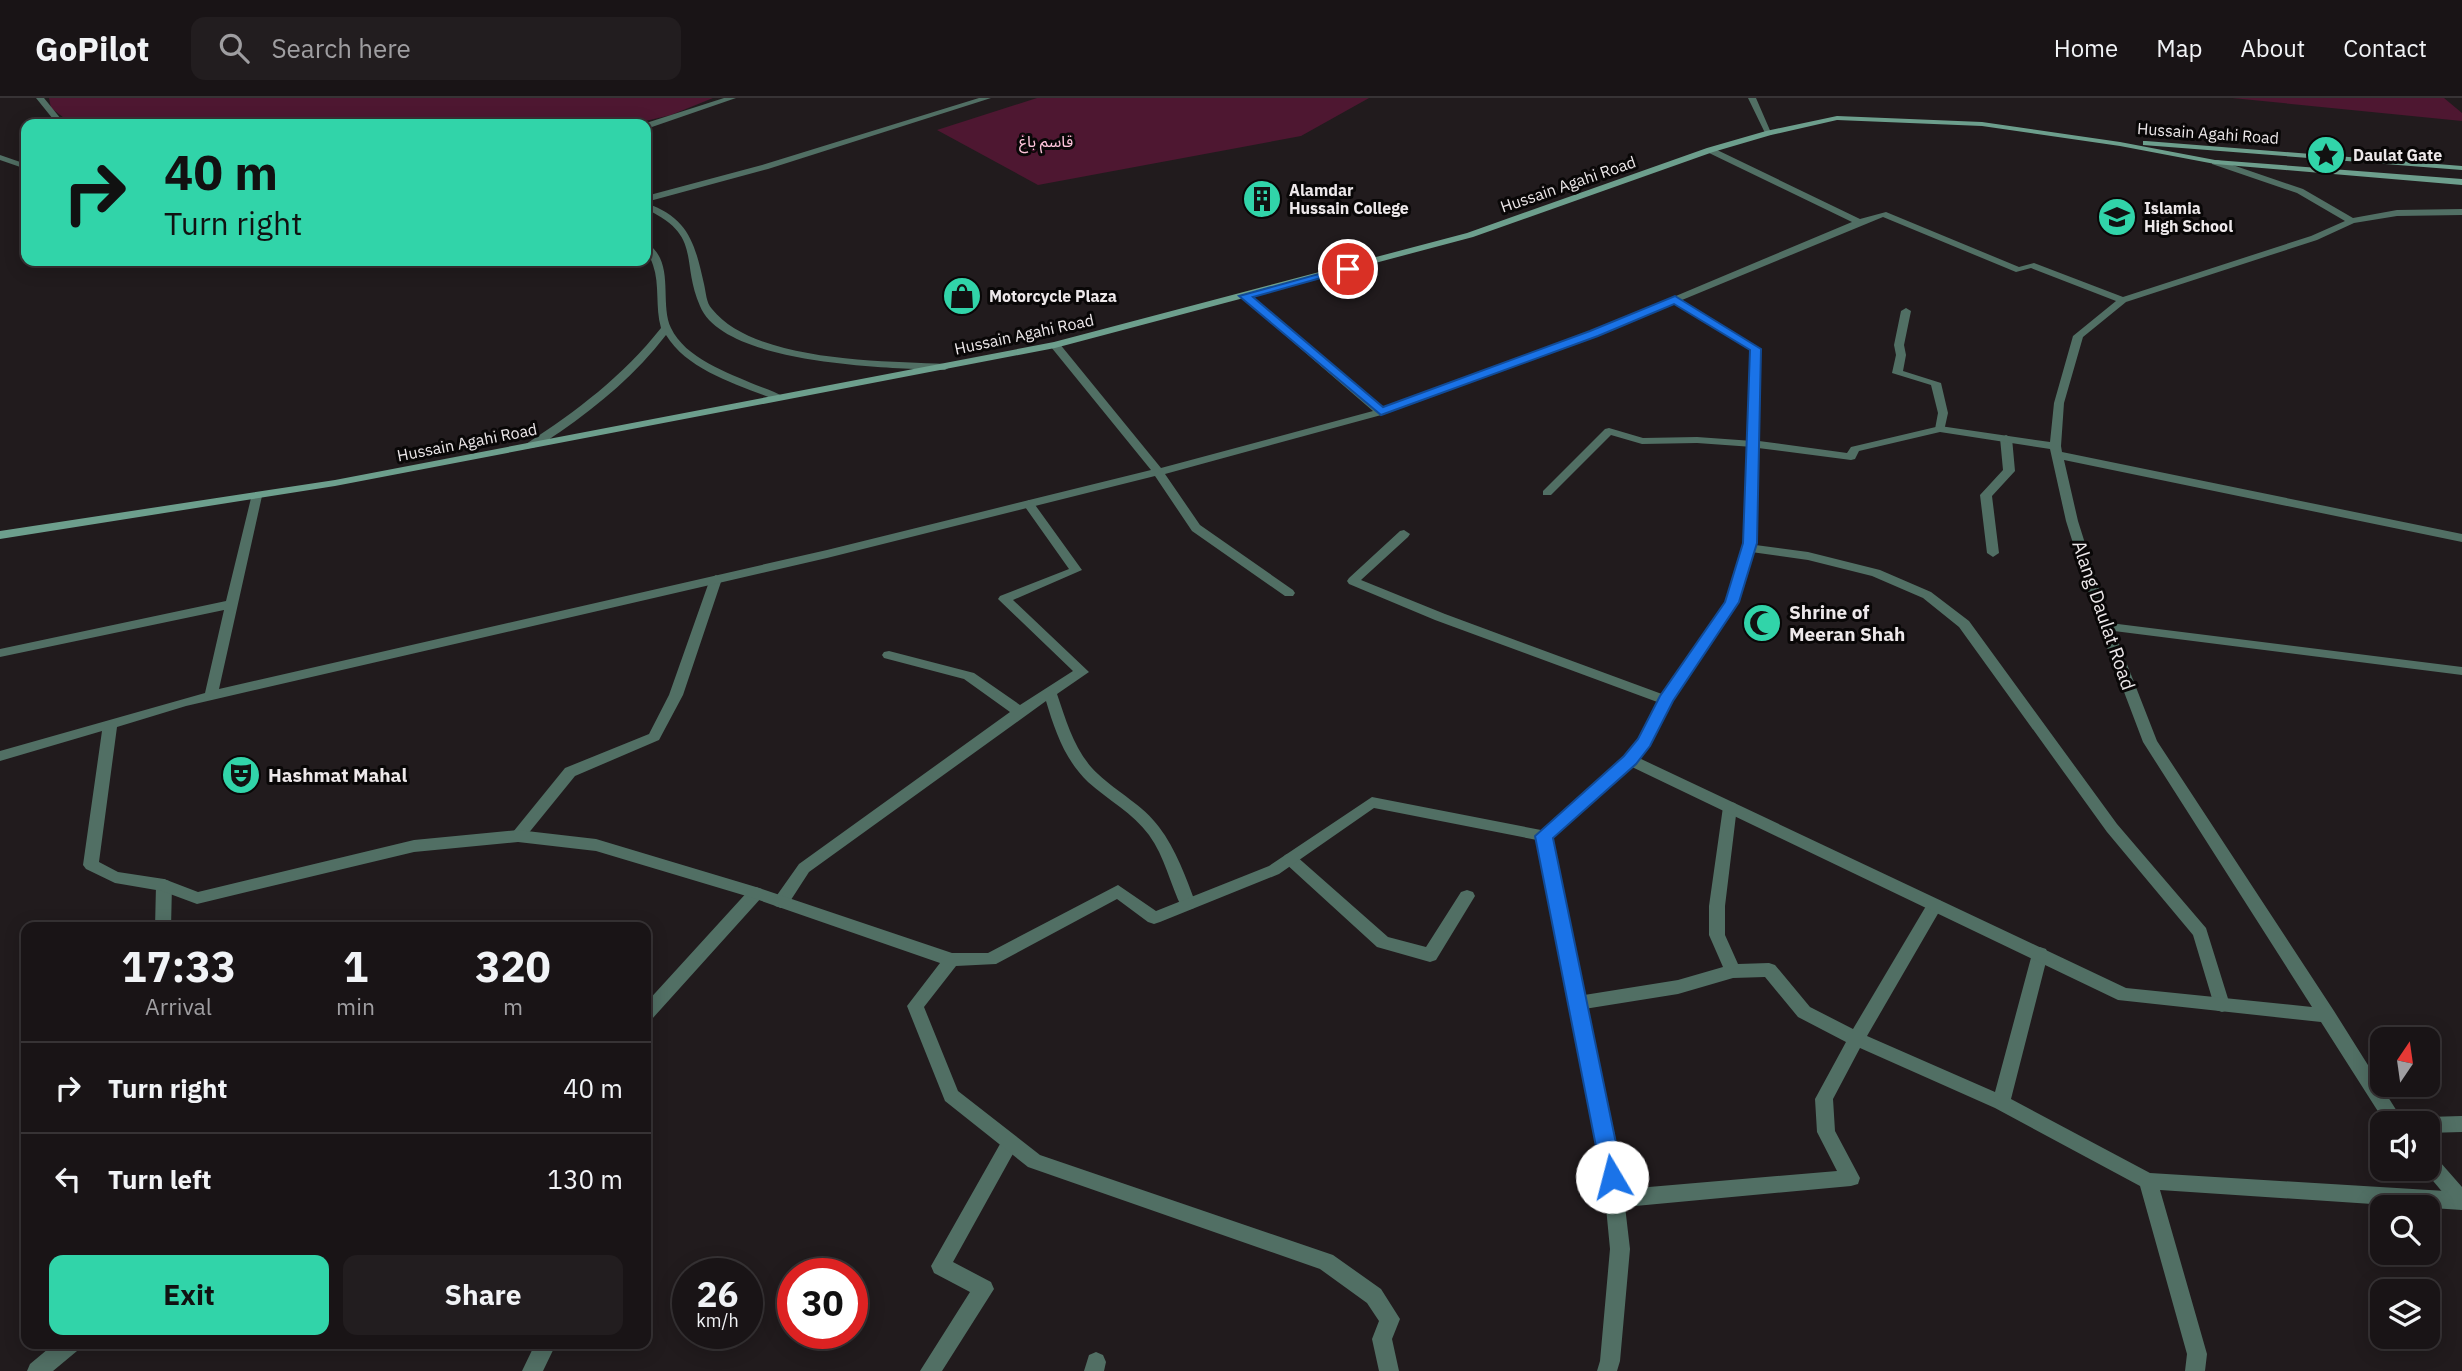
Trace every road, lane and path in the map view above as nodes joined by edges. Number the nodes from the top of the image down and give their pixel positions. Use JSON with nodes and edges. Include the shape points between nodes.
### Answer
{"nodes":[{"id":1,"x":40,"y":98,"type":"edge"},
{"id":2,"x":732,"y":98,"type":"edge"},
{"id":3,"x":987,"y":98,"type":"edge"},
{"id":4,"x":1752,"y":98,"type":"edge"},
{"id":5,"x":57,"y":119,"type":"edge"},
{"id":6,"x":651,"y":124,"type":"edge"},
{"id":7,"x":1769,"y":133,"type":"junction"},
{"id":8,"x":2120,"y":144,"type":"junction"},
{"id":9,"x":1710,"y":150,"type":"junction"},
{"id":10,"x":0,"y":157,"type":"edge"},
{"id":11,"x":2215,"y":162,"type":"junction"},
{"id":12,"x":21,"y":165,"type":"edge"},
{"id":13,"x":2462,"y":168,"type":"edge"},
{"id":14,"x":2462,"y":182,"type":"edge"},
{"id":15,"x":651,"y":198,"type":"edge"},
{"id":16,"x":651,"y":208,"type":"edge"},
{"id":17,"x":2462,"y":212,"type":"edge"},
{"id":18,"x":2352,"y":221,"type":"junction"},
{"id":19,"x":1859,"y":222,"type":"junction"},
{"id":20,"x":651,"y":253,"type":"edge"},
{"id":21,"x":1245,"y":296,"type":"junction"},
{"id":22,"x":1675,"y":300,"type":"junction"},
{"id":23,"x":2123,"y":300,"type":"junction"},
{"id":24,"x":1906,"y":311,"type":"dead end"},
{"id":25,"x":666,"y":328,"type":"junction"},
{"id":26,"x":1055,"y":345,"type":"junction"},
{"id":27,"x":945,"y":367,"type":"junction"},
{"id":28,"x":780,"y":398,"type":"junction"},
{"id":29,"x":1381,"y":412,"type":"junction"},
{"id":30,"x":1940,"y":429,"type":"junction"},
{"id":31,"x":2006,"y":438,"type":"junction"},
{"id":32,"x":1753,"y":444,"type":"junction"},
{"id":33,"x":530,"y":446,"type":"junction"},
{"id":34,"x":2057,"y":451,"type":"junction"},
{"id":35,"x":1158,"y":472,"type":"junction"},
{"id":36,"x":1547,"y":493,"type":"dead end"},
{"id":37,"x":256,"y":496,"type":"junction"},
{"id":38,"x":1029,"y":504,"type":"junction"},
{"id":39,"x":1404,"y":534,"type":"dead end"},
{"id":40,"x":0,"y":535,"type":"edge"},
{"id":41,"x":2462,"y":538,"type":"edge"},
{"id":42,"x":1748,"y":548,"type":"junction"},
{"id":43,"x":1993,"y":553,"type":"dead end"},
{"id":44,"x":716,"y":579,"type":"junction"},
{"id":45,"x":1289,"y":593,"type":"dead end"},
{"id":46,"x":232,"y":604,"type":"junction"},
{"id":47,"x":2105,"y":626,"type":"junction"},
{"id":48,"x":0,"y":653,"type":"edge"},
{"id":49,"x":889,"y":654,"type":"dead end"},
{"id":50,"x":2462,"y":671,"type":"edge"},
{"id":51,"x":1050,"y":692,"type":"junction"},
{"id":52,"x":211,"y":696,"type":"junction"},
{"id":53,"x":1665,"y":699,"type":"junction"},
{"id":54,"x":1020,"y":712,"type":"junction"},
{"id":55,"x":110,"y":724,"type":"junction"},
{"id":56,"x":0,"y":756,"type":"edge"},
{"id":57,"x":1630,"y":760,"type":"junction"},
{"id":58,"x":1730,"y":807,"type":"junction"},
{"id":59,"x":517,"y":836,"type":"junction"},
{"id":60,"x":1544,"y":836,"type":"junction"},
{"id":61,"x":1290,"y":859,"type":"junction"},
{"id":62,"x":164,"y":885,"type":"junction"},
{"id":63,"x":756,"y":893,"type":"junction"},
{"id":64,"x":1467,"y":896,"type":"dead end"},
{"id":65,"x":781,"y":902,"type":"junction"},
{"id":66,"x":1188,"y":904,"type":"junction"},
{"id":67,"x":1935,"y":905,"type":"junction"},
{"id":68,"x":163,"y":922,"type":"edge"},
{"id":69,"x":2040,"y":954,"type":"junction"},
{"id":70,"x":951,"y":960,"type":"junction"},
{"id":71,"x":1733,"y":971,"type":"junction"},
{"id":72,"x":1578,"y":1003,"type":"junction"},
{"id":73,"x":2222,"y":1005,"type":"junction"},
{"id":74,"x":651,"y":1008,"type":"edge"},
{"id":75,"x":2328,"y":1016,"type":"junction"},
{"id":76,"x":1856,"y":1039,"type":"junction"},
{"id":77,"x":2001,"y":1103,"type":"junction"},
{"id":78,"x":2388,"y":1111,"type":"edge"},
{"id":79,"x":2462,"y":1124,"type":"edge"},
{"id":80,"x":2440,"y":1125,"type":"edge"},
{"id":81,"x":1010,"y":1143,"type":"junction"},
{"id":82,"x":2440,"y":1175,"type":"edge"},
{"id":83,"x":2148,"y":1181,"type":"junction"},
{"id":84,"x":1614,"y":1199,"type":"junction"},
{"id":85,"x":2462,"y":1201,"type":"edge"},
{"id":86,"x":65,"y":1349,"type":"edge"},
{"id":87,"x":543,"y":1349,"type":"edge"},
{"id":88,"x":37,"y":1371,"type":"edge"},
{"id":89,"x":532,"y":1371,"type":"edge"},
{"id":90,"x":930,"y":1371,"type":"edge"},
{"id":91,"x":1390,"y":1371,"type":"edge"},
{"id":92,"x":1607,"y":1371,"type":"edge"},
{"id":93,"x":2194,"y":1371,"type":"edge"}],
"edges":[{"from":1,"to":5,"type":"street"},
{"from":2,"to":6,"type":"street"},
{"from":3,"to":15,"type":"street"},
{"from":4,"to":7,"type":"street"},
{"from":7,"to":8,"type":"main road","name":"Hussain Agahi Road","via":[[1838,118],[1920,120]]},
{"from":7,"to":9,"type":"main road","name":"Hussain Agahi Road"},
{"from":8,"to":11,"type":"main road","name":"Hussain Agahi Road"},
{"from":8,"to":13,"type":"main road","name":"Hussain Agahi Road","via":[[2160,142]]},
{"from":9,"to":19,"type":"street"},
{"from":9,"to":21,"type":"main road","name":"Hussain Agahi Road","via":[[1470,235]]},
{"from":10,"to":12,"type":"street"},
{"from":11,"to":14,"type":"main road","name":"Hussain Agahi Road"},
{"from":11,"to":18,"type":"street","via":[[2300,191]]},
{"from":16,"to":27,"type":"street","via":[[677,222],[688,236],[705,308],[742,337],[819,358]]},
{"from":17,"to":18,"type":"street","name":"Alang Daulat Road","via":[[2398,213]]},
{"from":18,"to":23,"type":"street","name":"Alang Daulat Road","via":[[2314,238]]},
{"from":19,"to":22,"type":"street"},
{"from":19,"to":23,"type":"street","via":[[1883,214],[2019,270],[2031,265]]},
{"from":20,"to":25,"type":"street","via":[[658,262]]},
{"from":21,"to":26,"type":"main road","name":"Hussain Agahi Road"},
{"from":21,"to":29,"type":"street"},
{"from":22,"to":29,"type":"street"},
{"from":22,"to":32,"type":"street","via":[[1756,349]]},
{"from":23,"to":34,"type":"street","name":"Alang Daulat Road","via":[[2078,336],[2059,403]]},
{"from":24,"to":30,"type":"street","via":[[1897,373],[1936,383],[1943,413]]},
{"from":25,"to":28,"type":"street","via":[[694,357]]},
{"from":25,"to":33,"type":"street","via":[[608,393]]},
{"from":26,"to":27,"type":"main road","name":"Hussain Agahi Road"},
{"from":26,"to":35,"type":"street"},
{"from":27,"to":28,"type":"main road","name":"Hussain Agahi Road"},
{"from":28,"to":33,"type":"main road","name":"Hussain Agahi Road"},
{"from":29,"to":35,"type":"street"},
{"from":30,"to":31,"type":"street"},
{"from":30,"to":32,"type":"street","via":[[1855,449],[1852,457]]},
{"from":31,"to":34,"type":"street"},
{"from":31,"to":43,"type":"street","via":[[2009,471],[1986,495]]},
{"from":32,"to":36,"type":"street","via":[[1642,441],[1609,431]]},
{"from":32,"to":42,"type":"street"},
{"from":33,"to":37,"type":"main road","name":"Hussain Agahi Road"},
{"from":34,"to":41,"type":"street"},
{"from":34,"to":47,"type":"street","name":"Alang Daulat Road","via":[[2072,521]]},
{"from":35,"to":38,"type":"street"},
{"from":35,"to":45,"type":"street","via":[[1196,528]]},
{"from":37,"to":40,"type":"main road","name":"Hussain Agahi Road"},
{"from":37,"to":46,"type":"street"},
{"from":38,"to":44,"type":"street"},
{"from":38,"to":51,"type":"street","via":[[1076,570],[1004,599],[1082,672]]},
{"from":39,"to":53,"type":"street","via":[[1353,581]]},
{"from":42,"to":53,"type":"street","via":[[1732,602]]},
{"from":42,"to":73,"type":"street","via":[[1808,556],[1876,573],[1927,595],[1964,624],[2112,828],[2200,932]]},
{"from":44,"to":52,"type":"street"},
{"from":44,"to":59,"type":"street","via":[[676,695],[654,737],[570,772]]},
{"from":46,"to":48,"type":"street"},
{"from":46,"to":52,"type":"street"},
{"from":47,"to":50,"type":"street"},
{"from":47,"to":75,"type":"street","name":"Alang Daulat Road","via":[[2150,742]]},
{"from":49,"to":54,"type":"street","via":[[969,676]]},
{"from":51,"to":54,"type":"street"},
{"from":51,"to":66,"type":"street","via":[[1066,743],[1091,777],[1125,801],[1152,829],[1169,854]]},
{"from":52,"to":55,"type":"street"},
{"from":53,"to":57,"type":"street"},
{"from":54,"to":65,"type":"street","via":[[804,868]]},
{"from":55,"to":56,"type":"street"},
{"from":55,"to":62,"type":"street","via":[[91,865],[115,877]]},
{"from":57,"to":58,"type":"street"},
{"from":57,"to":60,"type":"street"},
{"from":58,"to":67,"type":"street"},
{"from":58,"to":71,"type":"street","via":[[1717,934]]},
{"from":59,"to":62,"type":"street","via":[[414,846],[197,898]]},
{"from":59,"to":63,"type":"street","via":[[596,845]]},
{"from":60,"to":61,"type":"street","via":[[1372,802]]},
{"from":60,"to":72,"type":"street"},
{"from":61,"to":64,"type":"street","via":[[1383,942],[1430,955]]},
{"from":61,"to":66,"type":"street","via":[[1274,870]]},
{"from":62,"to":68,"type":"street"},
{"from":63,"to":65,"type":"street"},
{"from":63,"to":74,"type":"street"},
{"from":65,"to":70,"type":"street"},
{"from":66,"to":70,"type":"street","via":[[1154,918],[1118,891],[990,959]]},
{"from":67,"to":69,"type":"street"},
{"from":67,"to":76,"type":"street"},
{"from":69,"to":73,"type":"street","via":[[2124,995]]},
{"from":69,"to":77,"type":"street"},
{"from":70,"to":81,"type":"street","via":[[915,1006],[951,1096]]},
{"from":71,"to":72,"type":"street","via":[[1678,987]]},
{"from":71,"to":76,"type":"street","via":[[1769,970],[1804,1012]]},
{"from":72,"to":84,"type":"street","via":[[1610,1156]]},
{"from":73,"to":75,"type":"street"},
{"from":75,"to":78,"type":"street","name":"Alang Daulat Road"},
{"from":76,"to":77,"type":"street"},
{"from":76,"to":84,"type":"street","via":[[1824,1099],[1826,1132],[1851,1178]]},
{"from":77,"to":83,"type":"street"},
{"from":79,"to":80,"type":"street"},
{"from":81,"to":90,"type":"street","via":[[941,1266],[984,1289]]},
{"from":81,"to":91,"type":"street","via":[[1034,1161],[1326,1262],[1374,1296],[1390,1319],[1382,1339]]},
{"from":82,"to":85,"type":"street"},
{"from":83,"to":85,"type":"street"},
{"from":83,"to":93,"type":"street","via":[[2197,1354]]},
{"from":84,"to":92,"type":"street","via":[[1620,1250]]},
{"from":86,"to":88,"type":"street"},
{"from":87,"to":89,"type":"street"}]}
